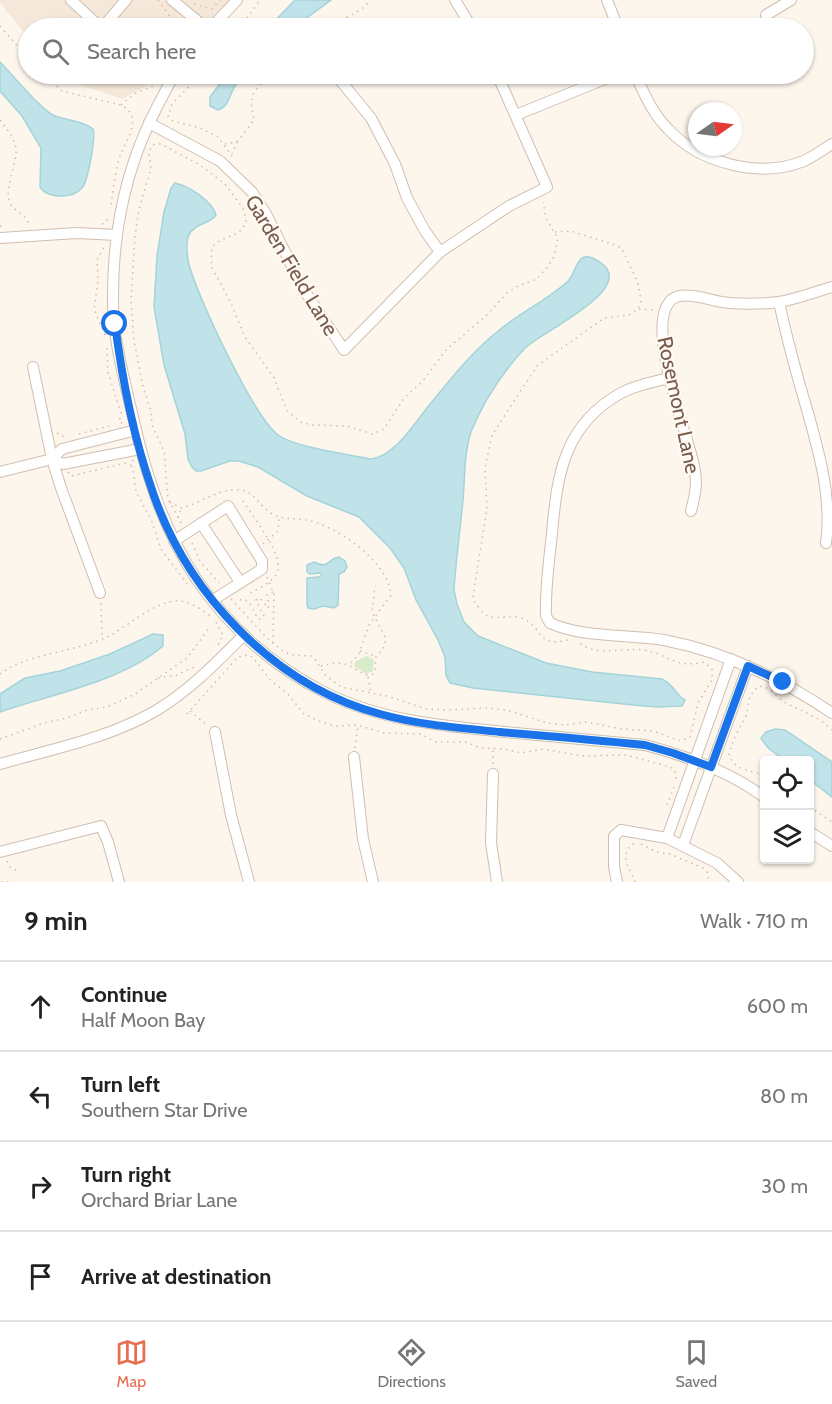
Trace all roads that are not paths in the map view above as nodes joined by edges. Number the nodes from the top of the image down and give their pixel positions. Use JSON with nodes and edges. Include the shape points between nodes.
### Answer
{"nodes":[{"id":1,"x":71,"y":0,"type":"edge"},
{"id":2,"x":126,"y":0,"type":"edge"},
{"id":3,"x":172,"y":0,"type":"edge"},
{"id":4,"x":237,"y":0,"type":"edge"},
{"id":5,"x":455,"y":0,"type":"edge"},
{"id":6,"x":607,"y":0,"type":"edge"},
{"id":7,"x":791,"y":0,"type":"edge"},
{"id":8,"x":766,"y":15,"type":"dead end"},
{"id":9,"x":91,"y":18,"type":"edge"},
{"id":10,"x":111,"y":18,"type":"edge"},
{"id":11,"x":194,"y":18,"type":"edge"},
{"id":12,"x":220,"y":18,"type":"edge"},
{"id":13,"x":466,"y":18,"type":"edge"},
{"id":14,"x":614,"y":18,"type":"edge"},
{"id":15,"x":170,"y":84,"type":"edge"},
{"id":16,"x":342,"y":84,"type":"edge"},
{"id":17,"x":502,"y":84,"type":"edge"},
{"id":18,"x":592,"y":84,"type":"edge"},
{"id":19,"x":639,"y":84,"type":"edge"},
{"id":20,"x":516,"y":114,"type":"junction"},
{"id":21,"x":148,"y":123,"type":"junction"},
{"id":22,"x":832,"y":144,"type":"edge"},
{"id":23,"x":117,"y":235,"type":"junction"},
{"id":24,"x":0,"y":238,"type":"edge"},
{"id":25,"x":440,"y":252,"type":"junction"},
{"id":26,"x":832,"y":287,"type":"edge"},
{"id":27,"x":779,"y":302,"type":"junction"},
{"id":28,"x":33,"y":367,"type":"dead end"},
{"id":29,"x":669,"y":378,"type":"junction"},
{"id":30,"x":136,"y":430,"type":"junction"},
{"id":31,"x":140,"y":449,"type":"junction"},
{"id":32,"x":52,"y":459,"type":"junction"},
{"id":33,"x":0,"y":472,"type":"edge"},
{"id":34,"x":691,"y":511,"type":"dead end"},
{"id":35,"x":201,"y":524,"type":"junction"},
{"id":36,"x":174,"y":541,"type":"junction"},
{"id":37,"x":826,"y":543,"type":"dead end"},
{"id":38,"x":240,"y":582,"type":"junction"},
{"id":39,"x":100,"y":594,"type":"road end"},
{"id":40,"x":213,"y":600,"type":"junction"},
{"id":41,"x":244,"y":635,"type":"junction"},
{"id":42,"x":731,"y":659,"type":"junction"},
{"id":43,"x":748,"y":666,"type":"junction"},
{"id":44,"x":832,"y":713,"type":"edge"},
{"id":45,"x":215,"y":732,"type":"road end"},
{"id":46,"x":354,"y":757,"type":"road end"},
{"id":47,"x":694,"y":761,"type":"junction"},
{"id":48,"x":0,"y":764,"type":"edge"},
{"id":49,"x":711,"y":767,"type":"junction"},
{"id":50,"x":493,"y":774,"type":"road end"},
{"id":51,"x":760,"y":793,"type":"edge"},
{"id":52,"x":814,"y":835,"type":"edge"},
{"id":53,"x":668,"y":838,"type":"junction"},
{"id":54,"x":683,"y":845,"type":"junction"},
{"id":55,"x":832,"y":846,"type":"edge"},
{"id":56,"x":2,"y":852,"type":"edge"},
{"id":57,"x":733,"y":880,"type":"edge"},
{"id":58,"x":119,"y":882,"type":"edge"},
{"id":59,"x":249,"y":882,"type":"edge"},
{"id":60,"x":373,"y":882,"type":"edge"},
{"id":61,"x":497,"y":882,"type":"edge"},
{"id":62,"x":617,"y":882,"type":"edge"}],
"edges":[{"from":1,"to":9,"type":"street"},
{"from":2,"to":10,"type":"street"},
{"from":3,"to":11,"type":"street"},
{"from":4,"to":12,"type":"street"},
{"from":5,"to":13,"type":"street"},
{"from":6,"to":14,"type":"street"},
{"from":7,"to":8,"type":"street"},
{"from":15,"to":21,"type":"street"},
{"from":16,"to":25,"type":"street","via":[[371,118],[395,164],[407,198]]},
{"from":17,"to":20,"type":"street"},
{"from":18,"to":20,"type":"street"},
{"from":19,"to":22,"type":"street","via":[[657,116],[681,141],[699,153],[734,166],[767,168],[802,162]]},
{"from":20,"to":25,"type":"street","via":[[544,189],[509,206]]},
{"from":21,"to":23,"type":"street","via":[[123,197]]},
{"from":21,"to":25,"type":"street","name":"Garden Field Lane","via":[[220,161],[252,192],[304,290],[344,350]]},
{"from":23,"to":24,"type":"street"},
{"from":23,"to":30,"type":"street","via":[[112,296],[119,354]]},
{"from":26,"to":27,"type":"street"},
{"from":27,"to":29,"type":"street","name":"Rosemont Lane","via":[[729,303],[686,295],[670,300],[664,310],[663,342]]},
{"from":27,"to":37,"type":"street","via":[[828,486],[831,525]]},
{"from":28,"to":32,"type":"street"},
{"from":29,"to":34,"type":"street","name":"Rosemont Lane","via":[[694,466]]},
{"from":29,"to":42,"type":"street","via":[[623,392],[606,403],[592,414],[569,447],[556,487],[546,616],[550,623],[569,630],[663,640]]},
{"from":30,"to":31,"type":"street"},
{"from":30,"to":32,"type":"street","via":[[62,449]]},
{"from":31,"to":32,"type":"street","via":[[63,464]]},
{"from":31,"to":36,"type":"street"},
{"from":32,"to":33,"type":"street"},
{"from":32,"to":39,"type":"street"},
{"from":35,"to":36,"type":"street"},
{"from":35,"to":38,"type":"street"},
{"from":35,"to":38,"type":"street","via":[[228,506],[262,561],[262,569]]},
{"from":36,"to":40,"type":"street"},
{"from":38,"to":40,"type":"street"},
{"from":40,"to":41,"type":"street"},
{"from":41,"to":47,"type":"street","via":[[300,679],[377,713],[438,726],[645,745]]},
{"from":41,"to":48,"type":"street","via":[[207,673],[155,711],[105,734]]},
{"from":42,"to":43,"type":"street"},
{"from":42,"to":47,"type":"street"},
{"from":43,"to":44,"type":"street","via":[[783,682]]},
{"from":43,"to":49,"type":"street"},
{"from":45,"to":59,"type":"street"},
{"from":46,"to":60,"type":"street","via":[[363,839]]},
{"from":47,"to":49,"type":"street"},
{"from":47,"to":53,"type":"street"},
{"from":49,"to":51,"type":"street"},
{"from":49,"to":54,"type":"street"},
{"from":50,"to":61,"type":"street","via":[[491,843]]},
{"from":52,"to":55,"type":"street"},
{"from":53,"to":54,"type":"street"},
{"from":53,"to":62,"type":"street","via":[[621,830],[614,836]]},
{"from":54,"to":57,"type":"street","via":[[717,863]]},
{"from":56,"to":58,"type":"street","via":[[101,826]]}]}
